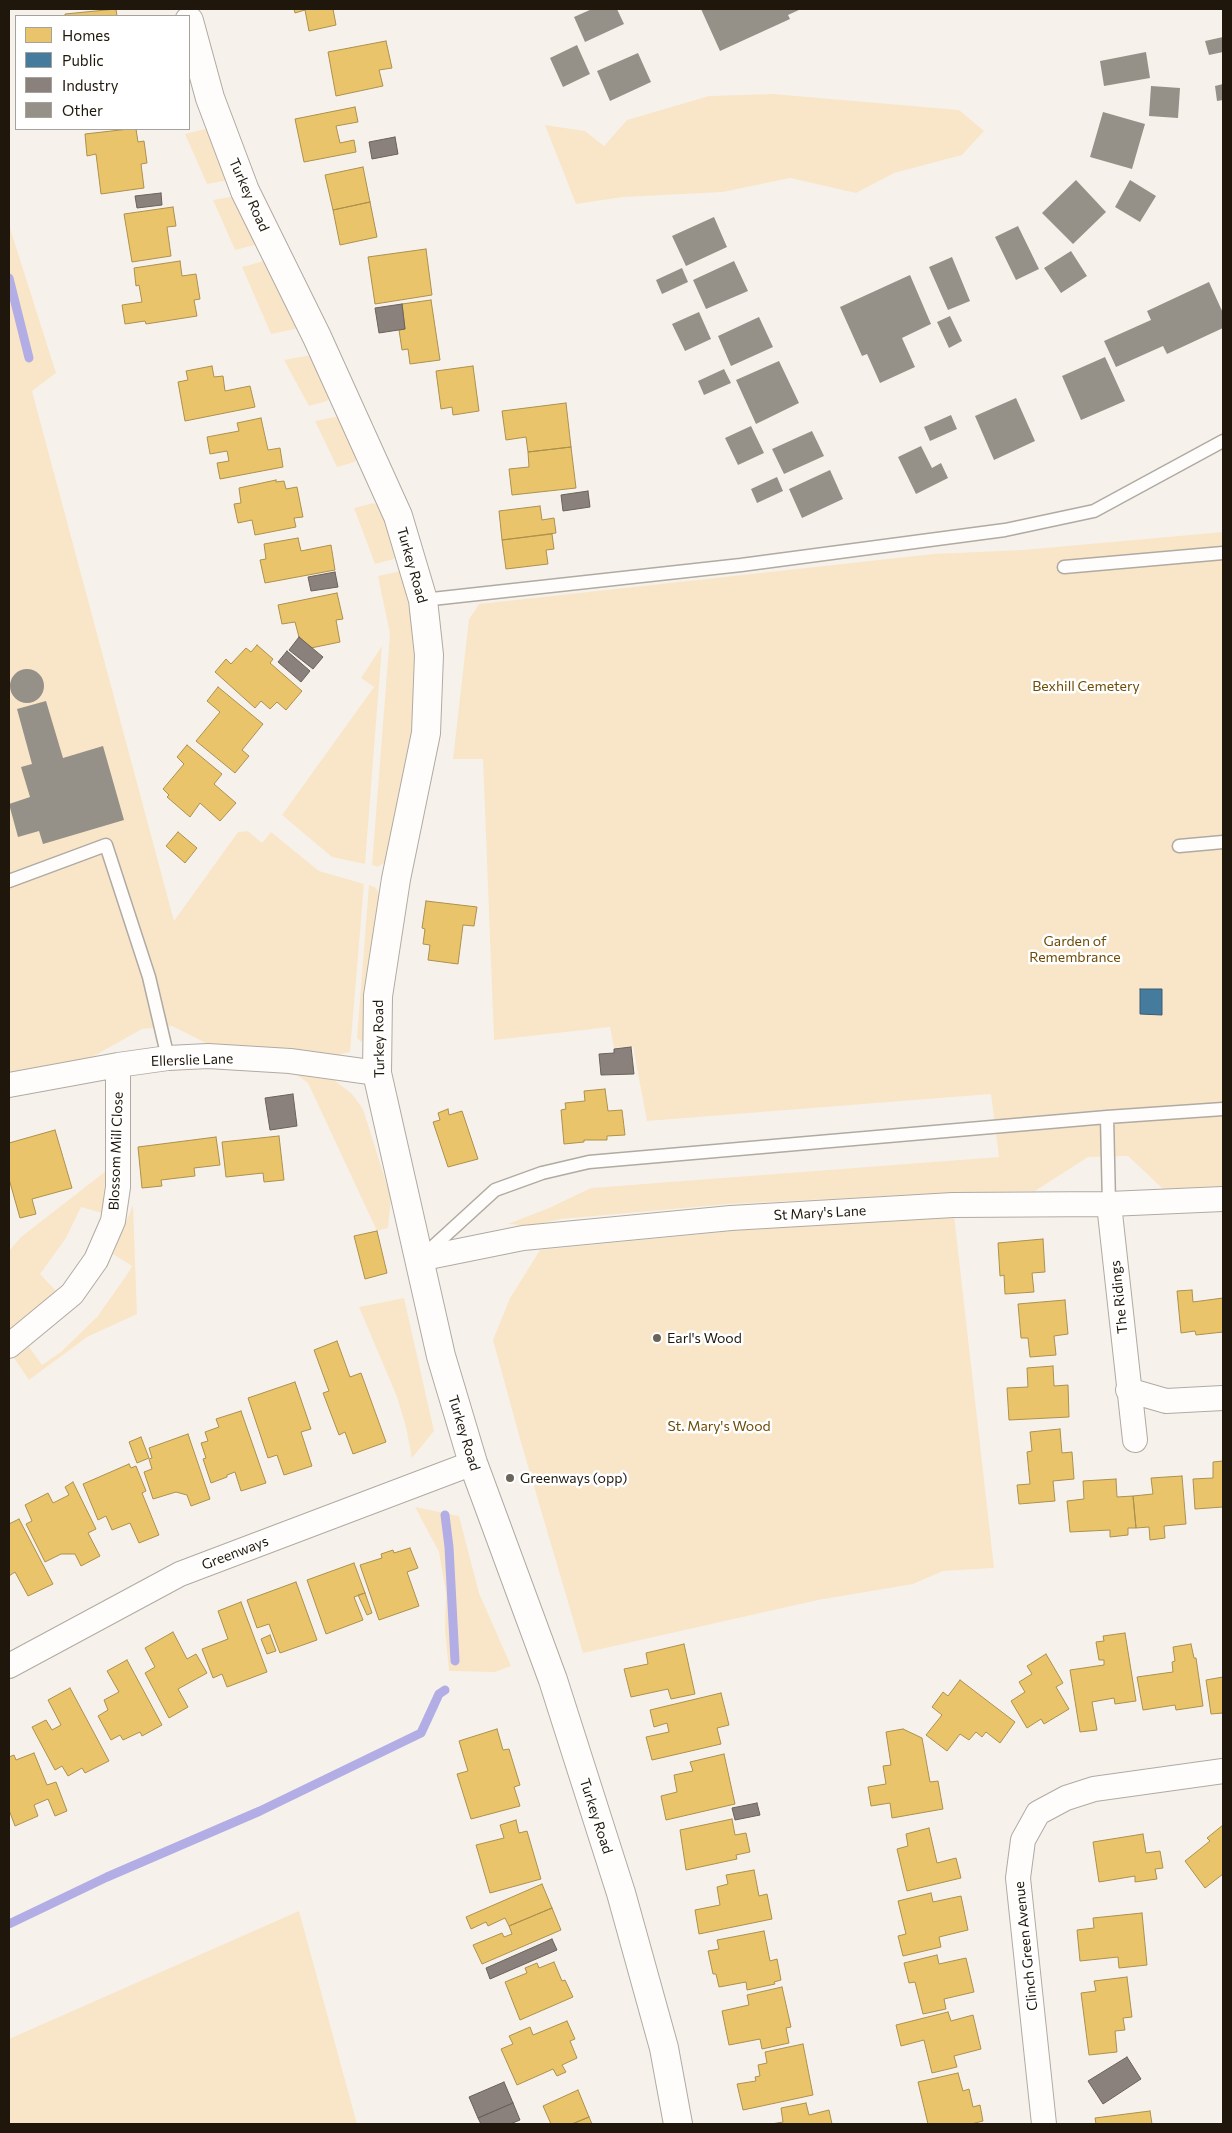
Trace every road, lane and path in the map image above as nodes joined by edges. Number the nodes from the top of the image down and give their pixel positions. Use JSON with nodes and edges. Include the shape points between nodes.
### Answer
{"nodes":[{"id":1,"x":190,"y":26,"type":"edge"},
{"id":2,"x":1223,"y":441,"type":"edge"},
{"id":3,"x":1223,"y":553,"type":"edge"},
{"id":4,"x":1064,"y":567,"type":"dead end"},
{"id":5,"x":423,"y":600,"type":"junction"},
{"id":6,"x":1223,"y":842,"type":"edge"},
{"id":7,"x":1178,"y":846,"type":"dead end"},
{"id":8,"x":9,"y":881,"type":"edge"},
{"id":9,"x":168,"y":1058,"type":"junction"},
{"id":10,"x":118,"y":1065,"type":"junction"},
{"id":11,"x":377,"y":1073,"type":"junction"},
{"id":12,"x":9,"y":1086,"type":"edge"},
{"id":13,"x":1223,"y":1109,"type":"edge"},
{"id":14,"x":1107,"y":1116,"type":"junction"},
{"id":15,"x":1223,"y":1199,"type":"edge"},
{"id":16,"x":1109,"y":1204,"type":"junction"},
{"id":17,"x":419,"y":1259,"type":"junction"},
{"id":18,"x":9,"y":1346,"type":"edge"},
{"id":19,"x":1128,"y":1390,"type":"junction"},
{"id":20,"x":1223,"y":1398,"type":"edge"},
{"id":21,"x":1135,"y":1440,"type":"dead end"},
{"id":22,"x":472,"y":1463,"type":"junction"},
{"id":23,"x":9,"y":1666,"type":"edge"},
{"id":24,"x":1223,"y":1771,"type":"edge"},
{"id":25,"x":678,"y":2124,"type":"edge"},
{"id":26,"x":1044,"y":2124,"type":"edge"}],
"edges":[{"from":1,"to":5,"type":"street","name":"Turkey Road","via":[[210,98],[245,191],[317,337],[398,516]]},
{"from":2,"to":5,"type":"lane","via":[[1094,510],[1004,530],[731,566]]},
{"from":3,"to":4,"type":"lane"},
{"from":5,"to":11,"type":"street","name":"Turkey Road","via":[[429,655],[426,733],[396,879],[378,996]]},
{"from":6,"to":7,"type":"lane"},
{"from":8,"to":9,"type":"lane","via":[[106,844],[149,977]]},
{"from":9,"to":10,"type":"street","name":"Ellerslie Lane"},
{"from":9,"to":11,"type":"street","name":"Ellerslie Lane","via":[[208,1056],[290,1061]]},
{"from":10,"to":12,"type":"street","name":"Ellerslie Lane"},
{"from":10,"to":18,"type":"street","name":"Blossom Mill Close","via":[[118,1187],[113,1222],[96,1260],[72,1294]]},
{"from":11,"to":17,"type":"street","name":"Turkey Road"},
{"from":13,"to":14,"type":"lane"},
{"from":14,"to":16,"type":"lane"},
{"from":14,"to":17,"type":"lane","via":[[589,1162],[542,1173],[495,1190]]},
{"from":15,"to":16,"type":"street","name":"St Mary's Lane"},
{"from":16,"to":17,"type":"street","name":"St Mary's Lane","via":[[953,1205],[731,1218],[523,1238]]},
{"from":16,"to":19,"type":"street","name":"The Ridings"},
{"from":17,"to":22,"type":"street","name":"Turkey Road","via":[[441,1356]]},
{"from":19,"to":20,"type":"street","via":[[1166,1402]]},
{"from":19,"to":21,"type":"street","name":"The Ridings"},
{"from":22,"to":23,"type":"street","name":"Greenways","via":[[180,1574]]},
{"from":22,"to":25,"type":"street","name":"Turkey Road","via":[[553,1680],[621,1893],[664,2048]]},
{"from":24,"to":26,"type":"street","name":"Clinch Green Avenue","via":[[1094,1789],[1066,1798],[1038,1813],[1023,1840],[1018,1878]]}]}
